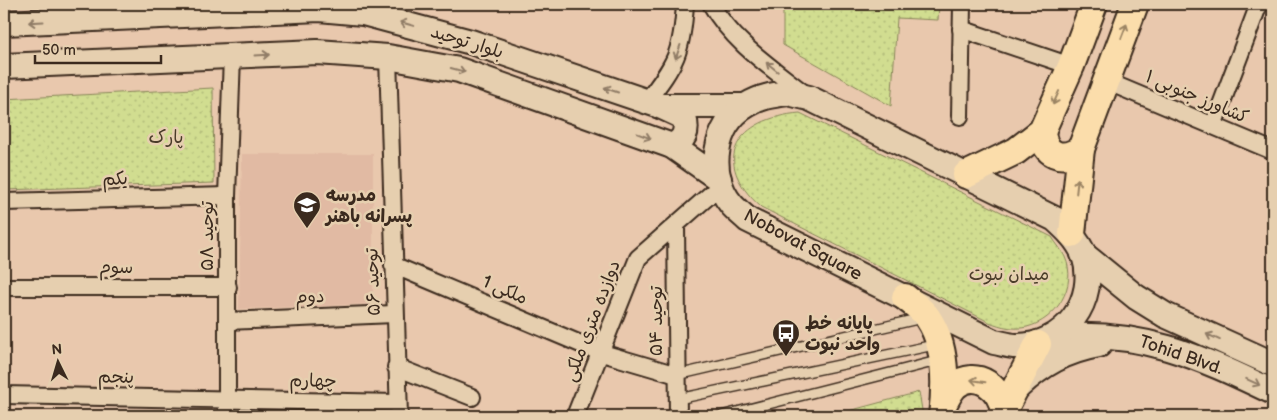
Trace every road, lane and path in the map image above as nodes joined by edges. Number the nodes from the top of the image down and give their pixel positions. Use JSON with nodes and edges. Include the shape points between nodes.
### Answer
{"nodes":[{"id":1,"x":685,"y":4,"type":"edge"},
{"id":2,"x":711,"y":4,"type":"edge"},
{"id":3,"x":962,"y":4,"type":"edge"},
{"id":4,"x":1094,"y":4,"type":"edge"},
{"id":5,"x":1135,"y":4,"type":"edge"},
{"id":6,"x":1259,"y":4,"type":"edge"},
{"id":7,"x":224,"y":8,"type":"edge"},
{"id":8,"x":69,"y":12,"type":"edge"},
{"id":9,"x":4,"y":23,"type":"edge"},
{"id":10,"x":961,"y":29,"type":"junction"},
{"id":11,"x":232,"y":56,"type":"junction"},
{"id":12,"x":388,"y":57,"type":"junction"},
{"id":13,"x":4,"y":66,"type":"edge"},
{"id":14,"x":1071,"y":66,"type":"junction"},
{"id":15,"x":1106,"y":81,"type":"junction"},
{"id":16,"x":810,"y":98,"type":"junction"},
{"id":17,"x":653,"y":104,"type":"junction"},
{"id":18,"x":745,"y":106,"type":"junction"},
{"id":19,"x":960,"y":116,"type":"dead end"},
{"id":20,"x":1213,"y":126,"type":"junction"},
{"id":21,"x":1042,"y":131,"type":"junction"},
{"id":22,"x":672,"y":146,"type":"junction"},
{"id":23,"x":1081,"y":149,"type":"junction"},
{"id":24,"x":1273,"y":151,"type":"edge"},
{"id":25,"x":966,"y":175,"type":"junction"},
{"id":26,"x":720,"y":182,"type":"junction"},
{"id":27,"x":227,"y":196,"type":"junction"},
{"id":28,"x":4,"y":202,"type":"edge"},
{"id":29,"x":676,"y":225,"type":"junction"},
{"id":30,"x":1078,"y":244,"type":"junction"},
{"id":31,"x":392,"y":265,"type":"junction"},
{"id":32,"x":4,"y":287,"type":"edge"},
{"id":33,"x":228,"y":287,"type":"junction"},
{"id":34,"x":905,"y":297,"type":"junction"},
{"id":35,"x":394,"y":314,"type":"junction"},
{"id":36,"x":928,"y":317,"type":"junction"},
{"id":37,"x":227,"y":321,"type":"junction"},
{"id":38,"x":1046,"y":340,"type":"junction"},
{"id":39,"x":1173,"y":350,"type":"junction"},
{"id":40,"x":940,"y":351,"type":"junction"},
{"id":41,"x":602,"y":353,"type":"junction"},
{"id":42,"x":1273,"y":364,"type":"edge"},
{"id":43,"x":396,"y":367,"type":"junction"},
{"id":44,"x":677,"y":375,"type":"junction"},
{"id":45,"x":1273,"y":392,"type":"edge"},
{"id":46,"x":4,"y":395,"type":"edge"},
{"id":47,"x":472,"y":397,"type":"dead end"},
{"id":48,"x":227,"y":398,"type":"junction"},
{"id":49,"x":678,"y":399,"type":"junction"},
{"id":50,"x":1006,"y":406,"type":"edge"},
{"id":51,"x":398,"y":410,"type":"edge"},
{"id":52,"x":943,"y":410,"type":"edge"},
{"id":53,"x":227,"y":416,"type":"edge"},
{"id":54,"x":575,"y":416,"type":"edge"},
{"id":55,"x":678,"y":416,"type":"edge"},
{"id":56,"x":721,"y":416,"type":"edge"}],
"edges":[{"from":1,"to":17,"type":"street","one_way":true,"via":[[679,54]]},
{"from":16,"to":2,"type":"street","one_way":true,"via":[[745,46],[720,20]]},
{"from":3,"to":10,"type":"street"},
{"from":4,"to":14,"type":"main road"},
{"from":15,"to":5,"type":"main road","one_way":true},
{"from":6,"to":20,"type":"street"},
{"from":7,"to":8,"type":"main road","name":"بلوار توحید"},
{"from":17,"to":7,"type":"main road","name":"بلوار توحید","one_way":true,"via":[[471,42],[363,13]]},
{"from":8,"to":9,"type":"main road","name":"بلوار توحید","one_way":true},
{"from":10,"to":14,"type":"street"},
{"from":10,"to":19,"type":"street"},
{"from":11,"to":12,"type":"main road","name":"بلوار توحید","one_way":true,"via":[[317,52]]},
{"from":11,"to":13,"type":"main road","name":"بلوار توحید"},
{"from":11,"to":27,"type":"street","name":"توحید ۵۸"},
{"from":12,"to":22,"type":"main road","name":"بلوار توحید","one_way":true,"via":[[459,70]]},
{"from":12,"to":31,"type":"street","name":"توحید ۵۶"},
{"from":14,"to":21,"type":"main road","one_way":true},
{"from":15,"to":20,"type":"street","name":"کشاورز جنوبی ۱"},
{"from":15,"to":23,"type":"main road"},
{"from":16,"to":18,"type":"main road","name":"Nobovat Square","via":[[788,93],[765,96]]},
{"from":16,"to":25,"type":"main road","name":"Nobovat Square"},
{"from":17,"to":18,"type":"main road","name":"بلوار توحید"},
{"from":17,"to":22,"type":"main road","via":[[684,117],[685,134]]},
{"from":18,"to":26,"type":"main road","name":"Nobovat Square","via":[[729,122],[719,142],[716,164]]},
{"from":20,"to":24,"type":"street","name":"کشاورز جنوبی ۱"},
{"from":21,"to":23,"type":"main road","via":[[1043,142],[1060,156],[1072,155]]},
{"from":21,"to":25,"type":"main road","via":[[1016,151]]},
{"from":22,"to":26,"type":"main road","name":"بلوار توحید"},
{"from":30,"to":23,"type":"main road","one_way":true},
{"from":25,"to":30,"type":"main road","name":"Nobovat Square","via":[[1055,219]]},
{"from":26,"to":29,"type":"street","name":"دوازده متری ملکی"},
{"from":26,"to":34,"type":"main road","name":"Nobovat Square","via":[[732,205],[748,220]]},
{"from":27,"to":28,"type":"street","name":"یکم"},
{"from":27,"to":33,"type":"street","name":"توحید ۵۸"},
{"from":29,"to":41,"type":"street","name":"دوازده متری ملکی","via":[[638,258]]},
{"from":29,"to":44,"type":"street","name":"توحید ۵۴"},
{"from":30,"to":38,"type":"main road","via":[[1088,276],[1085,298],[1075,318]]},
{"from":42,"to":30,"type":"main road","name":"Tohid Blvd.","one_way":true,"via":[[1165,315],[1136,297]]},
{"from":31,"to":35,"type":"street","name":"توحید ۵۶"},
{"from":31,"to":41,"type":"street","name":"ملکی 1"},
{"from":32,"to":33,"type":"street","name":"سوم"},
{"from":33,"to":37,"type":"street","name":"توحید ۵۸"},
{"from":34,"to":36,"type":"main road"},
{"from":34,"to":38,"type":"main road","name":"Nobovat Square","via":[[994,342],[1016,346]]},
{"from":35,"to":37,"type":"street","name":"دوم"},
{"from":35,"to":43,"type":"street","name":"توحید ۵۶"},
{"from":36,"to":40,"type":"main road"},
{"from":36,"to":44,"type":"lane"},
{"from":37,"to":48,"type":"street","name":"توحید ۵۸"},
{"from":38,"to":39,"type":"main road","name":"Tohid Blvd.","via":[[1083,334],[1136,339]]},
{"from":38,"to":50,"type":"main road"},
{"from":39,"to":45,"type":"main road","name":"Tohid Blvd.","one_way":true,"via":[[1220,367]]},
{"from":39,"to":50,"type":"main road","via":[[1117,343],[1072,351],[1046,363]]},
{"from":40,"to":49,"type":"lane"},
{"from":40,"to":52,"type":"main road","via":[[945,372]]},
{"from":40,"to":56,"type":"lane"},
{"from":41,"to":44,"type":"street","name":"ملکی 1"},
{"from":41,"to":54,"type":"street","name":"دوازده متری ملکی"},
{"from":43,"to":47,"type":"street"},
{"from":43,"to":51,"type":"street","name":"توحید ۵۶"},
{"from":44,"to":49,"type":"street","name":"توحید ۵۴"},
{"from":46,"to":48,"type":"street","name":"پنجم"},
{"from":48,"to":51,"type":"street","name":"چهارم"},
{"from":48,"to":53,"type":"street","name":"توحید ۵۸"},
{"from":49,"to":55,"type":"street","name":"توحید ۵۴"},
{"from":50,"to":52,"type":"main road","one_way":true,"via":[[995,389],[978,380],[960,383],[953,388]]}]}
